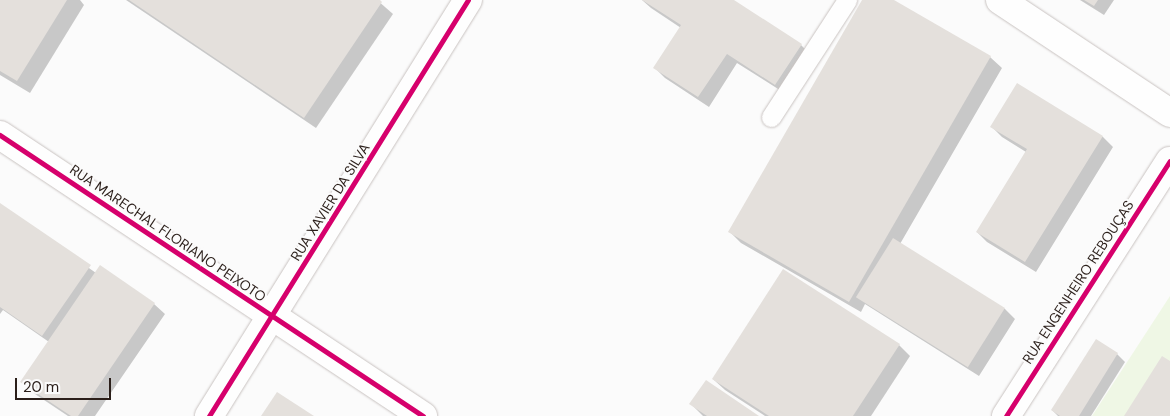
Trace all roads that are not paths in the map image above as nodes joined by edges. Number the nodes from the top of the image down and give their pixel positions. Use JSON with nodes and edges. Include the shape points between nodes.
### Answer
{"nodes":[{"id":1,"x":468,"y":0,"type":"edge"},
{"id":2,"x":847,"y":0,"type":"edge"},
{"id":3,"x":1000,"y":0,"type":"edge"},
{"id":4,"x":1170,"y":113,"type":"edge"},
{"id":5,"x":771,"y":117,"type":"dead end"},
{"id":6,"x":0,"y":135,"type":"edge"},
{"id":7,"x":1170,"y":161,"type":"edge"},
{"id":8,"x":272,"y":316,"type":"junction"},
{"id":9,"x":209,"y":416,"type":"edge"},
{"id":10,"x":423,"y":416,"type":"edge"},
{"id":11,"x":1006,"y":416,"type":"edge"}],
"edges":[{"from":1,"to":8,"type":"street","name":"RUA XAVIER DA SILVA"},
{"from":2,"to":5,"type":"lane"},
{"from":3,"to":4,"type":"street"},
{"from":6,"to":8,"type":"street","name":"RUA MARECHAL FLORIANO PEIXOTO"},
{"from":7,"to":11,"type":"street","name":"RUA ENGENHEIRO REBOUÇAS"},
{"from":8,"to":9,"type":"street","name":"RUA XAVIER DA SILVA"},
{"from":8,"to":10,"type":"street","name":"RUA MARECHAL FLORIANO PEIXOTO"}]}
